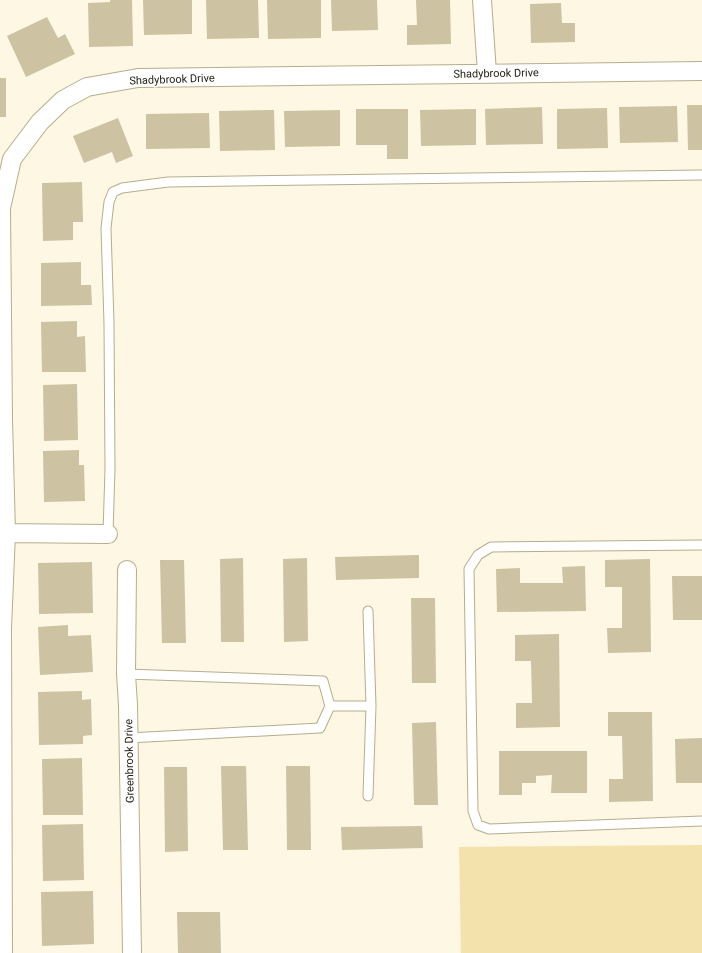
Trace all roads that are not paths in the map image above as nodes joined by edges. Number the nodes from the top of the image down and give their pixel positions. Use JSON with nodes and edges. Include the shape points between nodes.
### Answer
{"nodes":[{"id":1,"x":482,"y":0,"type":"edge"},
{"id":2,"x":702,"y":71,"type":"edge"},
{"id":3,"x":487,"y":73,"type":"junction"},
{"id":4,"x":6,"y":159,"type":"edge"},
{"id":5,"x":702,"y":175,"type":"edge"},
{"id":6,"x":3,"y":533,"type":"edge"},
{"id":7,"x":108,"y":534,"type":"joint"},
{"id":8,"x":702,"y":545,"type":"edge"},
{"id":9,"x":127,"y":570,"type":"dead end"},
{"id":10,"x":368,"y":611,"type":"dead end"},
{"id":11,"x":126,"y":674,"type":"junction"},
{"id":12,"x":330,"y":706,"type":"junction"},
{"id":13,"x":370,"y":706,"type":"junction"},
{"id":14,"x":128,"y":738,"type":"junction"},
{"id":15,"x":368,"y":796,"type":"dead end"},
{"id":16,"x":702,"y":822,"type":"edge"},
{"id":17,"x":3,"y":953,"type":"edge"},
{"id":18,"x":132,"y":953,"type":"edge"}],
"edges":[{"from":1,"to":3,"type":"street"},
{"from":2,"to":3,"type":"street","name":"Shadybrook Drive"},
{"from":3,"to":4,"type":"street","name":"Shadybrook Drive","via":[[138,78],[87,87],[63,100]]},
{"from":4,"to":6,"type":"street","name":"Shadybrook Drive","via":[[1,208]]},
{"from":5,"to":7,"type":"lane","via":[[168,182],[122,188],[113,192],[109,202],[106,228],[110,469]]},
{"from":6,"to":7,"type":"street"},
{"from":6,"to":17,"type":"street","name":"Shadybrook Drive"},
{"from":8,"to":16,"type":"lane","via":[[491,547],[478,555],[469,569],[473,811],[478,825],[489,829]]},
{"from":9,"to":11,"type":"street","name":"Greenbrook Drive"},
{"from":10,"to":13,"type":"lane"},
{"from":11,"to":12,"type":"lane","via":[[323,681]]},
{"from":11,"to":14,"type":"street","name":"Greenbrook Drive"},
{"from":12,"to":13,"type":"lane"},
{"from":12,"to":14,"type":"lane","via":[[320,728]]},
{"from":13,"to":15,"type":"lane"},
{"from":14,"to":18,"type":"street","name":"Greenbrook Drive"}]}
